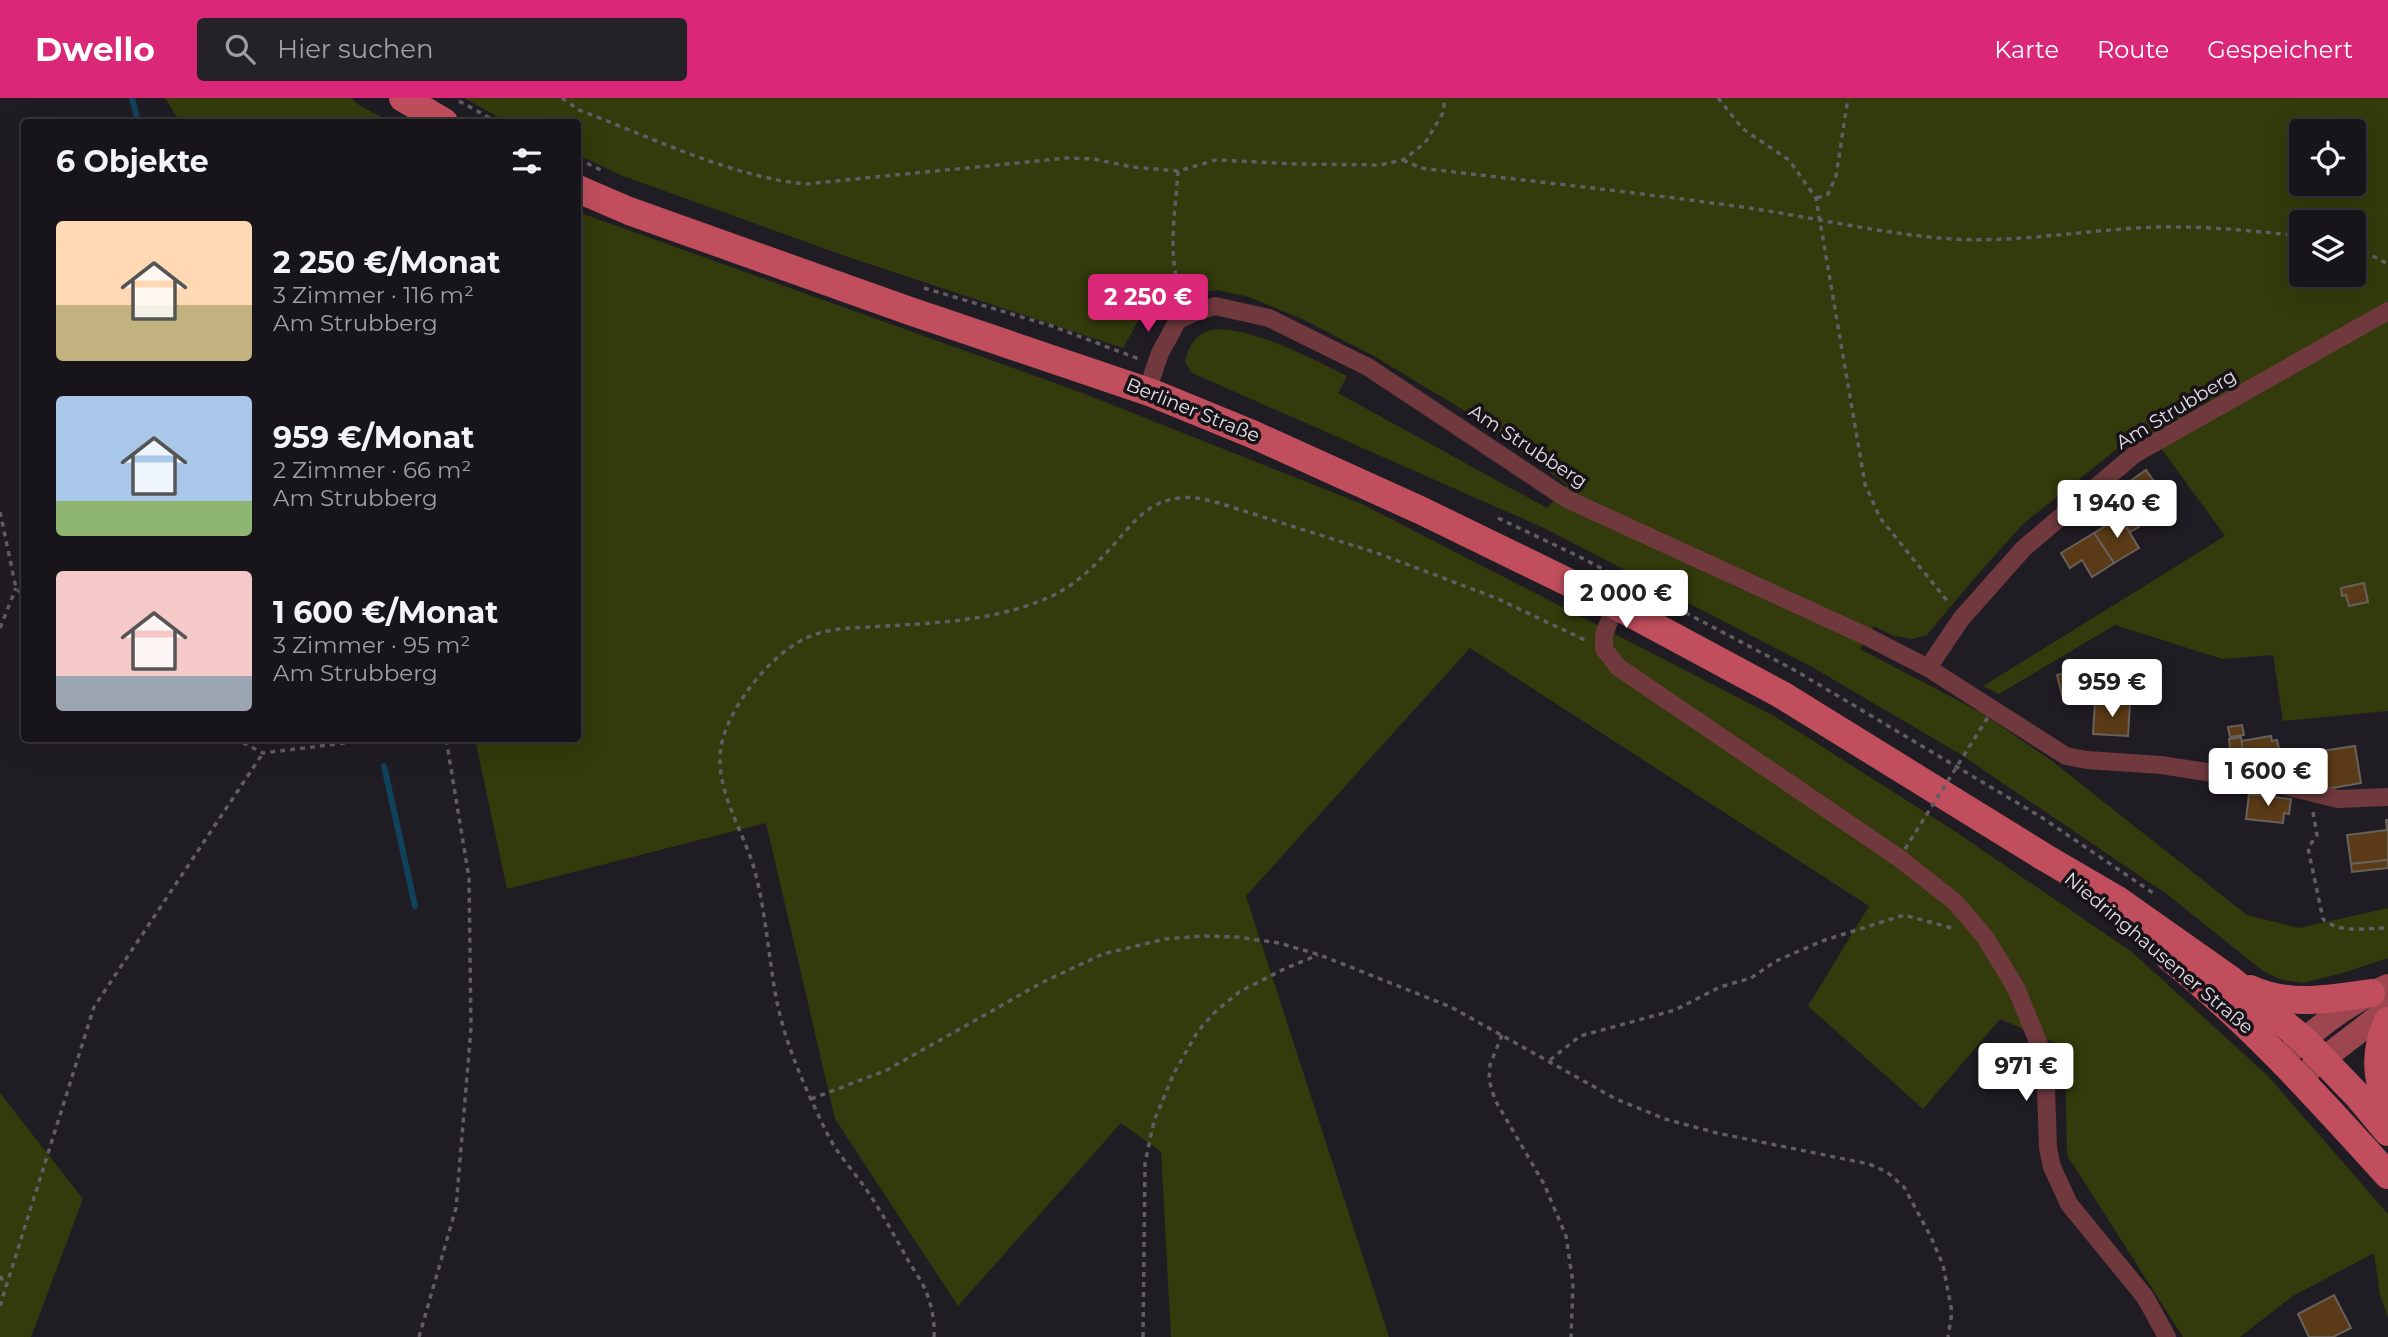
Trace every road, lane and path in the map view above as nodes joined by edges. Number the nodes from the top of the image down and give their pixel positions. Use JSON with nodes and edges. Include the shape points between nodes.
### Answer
{"nodes":[{"id":1,"x":403,"y":98,"type":"edge"},
{"id":2,"x":454,"y":98,"type":"edge"},
{"id":3,"x":562,"y":98,"type":"edge"},
{"id":4,"x":1445,"y":98,"type":"edge"},
{"id":5,"x":1718,"y":98,"type":"edge"},
{"id":6,"x":1848,"y":98,"type":"edge"},
{"id":7,"x":439,"y":119,"type":"edge"},
{"id":8,"x":492,"y":119,"type":"edge"},
{"id":9,"x":581,"y":160,"type":"edge"},
{"id":10,"x":1403,"y":160,"type":"junction"},
{"id":11,"x":1178,"y":171,"type":"junction"},
{"id":12,"x":612,"y":175,"type":"dead end"},
{"id":13,"x":581,"y":190,"type":"edge"},
{"id":14,"x":1816,"y":198,"type":"junction"},
{"id":15,"x":1820,"y":219,"type":"junction"},
{"id":16,"x":2289,"y":235,"type":"edge"},
{"id":17,"x":2366,"y":253,"type":"edge"},
{"id":18,"x":2388,"y":264,"type":"edge"},
{"id":19,"x":912,"y":284,"type":"dead end"},
{"id":20,"x":2388,"y":311,"type":"edge"},
{"id":21,"x":1193,"y":313,"type":"junction"},
{"id":22,"x":1151,"y":378,"type":"junction"},
{"id":23,"x":0,"y":512,"type":"edge"},
{"id":24,"x":16,"y":588,"type":"junction"},
{"id":25,"x":21,"y":593,"type":"edge"},
{"id":26,"x":1615,"y":605,"type":"junction"},
{"id":27,"x":1961,"y":619,"type":"junction"},
{"id":28,"x":0,"y":628,"type":"edge"},
{"id":29,"x":1604,"y":649,"type":"junction"},
{"id":30,"x":1928,"y":668,"type":"junction"},
{"id":31,"x":1782,"y":695,"type":"joint"},
{"id":32,"x":1988,"y":716,"type":"dead end"},
{"id":33,"x":242,"y":742,"type":"edge"},
{"id":34,"x":353,"y":742,"type":"edge"},
{"id":35,"x":447,"y":742,"type":"edge"},
{"id":36,"x":263,"y":753,"type":"junction"},
{"id":37,"x":2310,"y":793,"type":"junction"},
{"id":38,"x":2388,"y":797,"type":"edge"},
{"id":39,"x":1905,"y":849,"type":"dead end"},
{"id":40,"x":2044,"y":857,"type":"junction"},
{"id":41,"x":2388,"y":928,"type":"edge"},
{"id":42,"x":1985,"y":937,"type":"junction"},
{"id":43,"x":1320,"y":955,"type":"junction"},
{"id":44,"x":2231,"y":981,"type":"junction"},
{"id":45,"x":2382,"y":996,"type":"edge"},
{"id":46,"x":2388,"y":1021,"type":"edge"},
{"id":47,"x":1502,"y":1035,"type":"junction"},
{"id":48,"x":2313,"y":1049,"type":"junction"},
{"id":49,"x":1550,"y":1060,"type":"junction"},
{"id":50,"x":2291,"y":1068,"type":"junction"},
{"id":51,"x":811,"y":1099,"type":"junction"},
{"id":52,"x":2388,"y":1105,"type":"edge"},
{"id":53,"x":2388,"y":1132,"type":"edge"},
{"id":54,"x":2388,"y":1174,"type":"edge"},
{"id":55,"x":0,"y":1276,"type":"edge"},
{"id":56,"x":6,"y":1287,"type":"junction"},
{"id":57,"x":0,"y":1306,"type":"edge"},
{"id":58,"x":419,"y":1337,"type":"edge"},
{"id":59,"x":934,"y":1337,"type":"edge"},
{"id":60,"x":1143,"y":1337,"type":"edge"},
{"id":61,"x":1571,"y":1337,"type":"edge"},
{"id":62,"x":1948,"y":1337,"type":"edge"},
{"id":63,"x":2166,"y":1337,"type":"edge"}],
"edges":[{"from":1,"to":7,"type":"main road"},
{"from":2,"to":8,"type":"path"},
{"from":3,"to":11,"type":"path","via":[[579,110],[779,182],[805,184],[1067,158]]},
{"from":4,"to":10,"type":"path","via":[[1443,113],[1425,143]]},
{"from":5,"to":14,"type":"path","via":[[1743,128],[1789,160]]},
{"from":6,"to":14,"type":"path","via":[[1836,176],[1828,194]]},
{"from":9,"to":12,"type":"path"},
{"from":10,"to":11,"type":"path","via":[[1380,164],[1216,160]]},
{"from":10,"to":15,"type":"path","via":[[1420,168]]},
{"from":11,"to":21,"type":"path","via":[[1174,258],[1180,290]]},
{"from":13,"to":22,"type":"main road","name":"Berliner Straße","via":[[907,310]]},
{"from":14,"to":15,"type":"path"},
{"from":15,"to":16,"type":"path","via":[[1889,233],[1953,239],[2012,240],[2158,227]]},
{"from":15,"to":27,"type":"path","via":[[1864,484],[1880,518]]},
{"from":17,"to":18,"type":"path"},
{"from":19,"to":22,"type":"path","via":[[1052,326]]},
{"from":20,"to":27,"type":"street","name":"Am Strubberg","via":[[2135,454],[2024,548]]},
{"from":21,"to":22,"type":"street","via":[[1178,320]]},
{"from":21,"to":30,"type":"street","name":"Am Strubberg","via":[[1215,306],[1269,318],[1368,367],[1567,499]]},
{"from":22,"to":26,"type":"main road","name":"Berliner Straße","via":[[1252,434]]},
{"from":23,"to":24,"type":"path"},
{"from":24,"to":25,"type":"path"},
{"from":24,"to":28,"type":"path"},
{"from":26,"to":29,"type":"street"},
{"from":26,"to":31,"type":"main road","name":"Berliner Straße"},
{"from":27,"to":30,"type":"street","name":"Am Strubberg"},
{"from":29,"to":42,"type":"street","via":[[1618,667],[1899,858],[1955,902]]},
{"from":29,"to":51,"type":"path","via":[[1496,598],[1377,552],[1222,504],[1181,497],[1150,507],[1080,578],[1054,595],[964,621],[844,628],[795,644],[773,661],[733,712],[720,760],[723,784],[754,867],[776,998],[790,1051]]},
{"from":30,"to":37,"type":"street","name":"Am Strubberg","via":[[2066,756],[2161,765]]},
{"from":31,"to":40,"type":"main road","name":"Niedringhausener Straße"},
{"from":32,"to":39,"type":"path","bridge":true},
{"from":33,"to":36,"type":"path"},
{"from":34,"to":36,"type":"path"},
{"from":35,"to":58,"type":"path","via":[[469,878],[471,1028],[456,1208]]},
{"from":36,"to":56,"type":"path","via":[[94,1007]]},
{"from":37,"to":38,"type":"street","name":"Am Strubberg","via":[[2338,799]]},
{"from":37,"to":41,"type":"path","via":[[2317,835],[2308,848],[2323,919],[2331,926]]},
{"from":40,"to":44,"type":"main road","name":"Niedringhausener Straße","via":[[2116,899]]},
{"from":40,"to":50,"type":"main road","name":"Niedringhausener Straße","via":[[2193,976]]},
{"from":42,"to":49,"type":"path","via":[[1904,915],[1822,941],[1675,1010],[1580,1036]]},
{"from":42,"to":63,"type":"street","via":[[2016,988],[2045,1059],[2052,1167],[2069,1204],[2145,1297]]},
{"from":43,"to":47,"type":"path","via":[[1451,1007]]},
{"from":43,"to":51,"type":"path","via":[[1279,943],[1201,936],[1165,939],[1103,954],[1043,982],[887,1070]]},
{"from":43,"to":60,"type":"path","via":[[1239,992],[1198,1031],[1174,1073],[1154,1121],[1145,1163]]},
{"from":44,"to":45,"type":"main road","via":[[2291,1000]]},
{"from":44,"to":48,"type":"main road","name":"Niedringhausener Straße"},
{"from":45,"to":48,"type":"main road","via":[[2333,1017]]},
{"from":46,"to":52,"type":"main road","via":[[2379,1040],[2378,1074]]},
{"from":47,"to":49,"type":"path"},
{"from":47,"to":61,"type":"path","via":[[1489,1080],[1566,1236],[1573,1283]]},
{"from":48,"to":50,"type":"main road"},
{"from":48,"to":53,"type":"main road","name":"Niedringhausener Straße"},
{"from":49,"to":62,"type":"path","via":[[1616,1099],[1665,1119],[1869,1164],[1887,1172],[1904,1187],[1943,1265],[1952,1312]]},
{"from":50,"to":54,"type":"main road","name":"Niedringhausener Straße"},
{"from":51,"to":59,"type":"path","via":[[827,1135],[875,1202],[927,1293]]},
{"from":55,"to":56,"type":"path"},
{"from":56,"to":57,"type":"path"}]}
